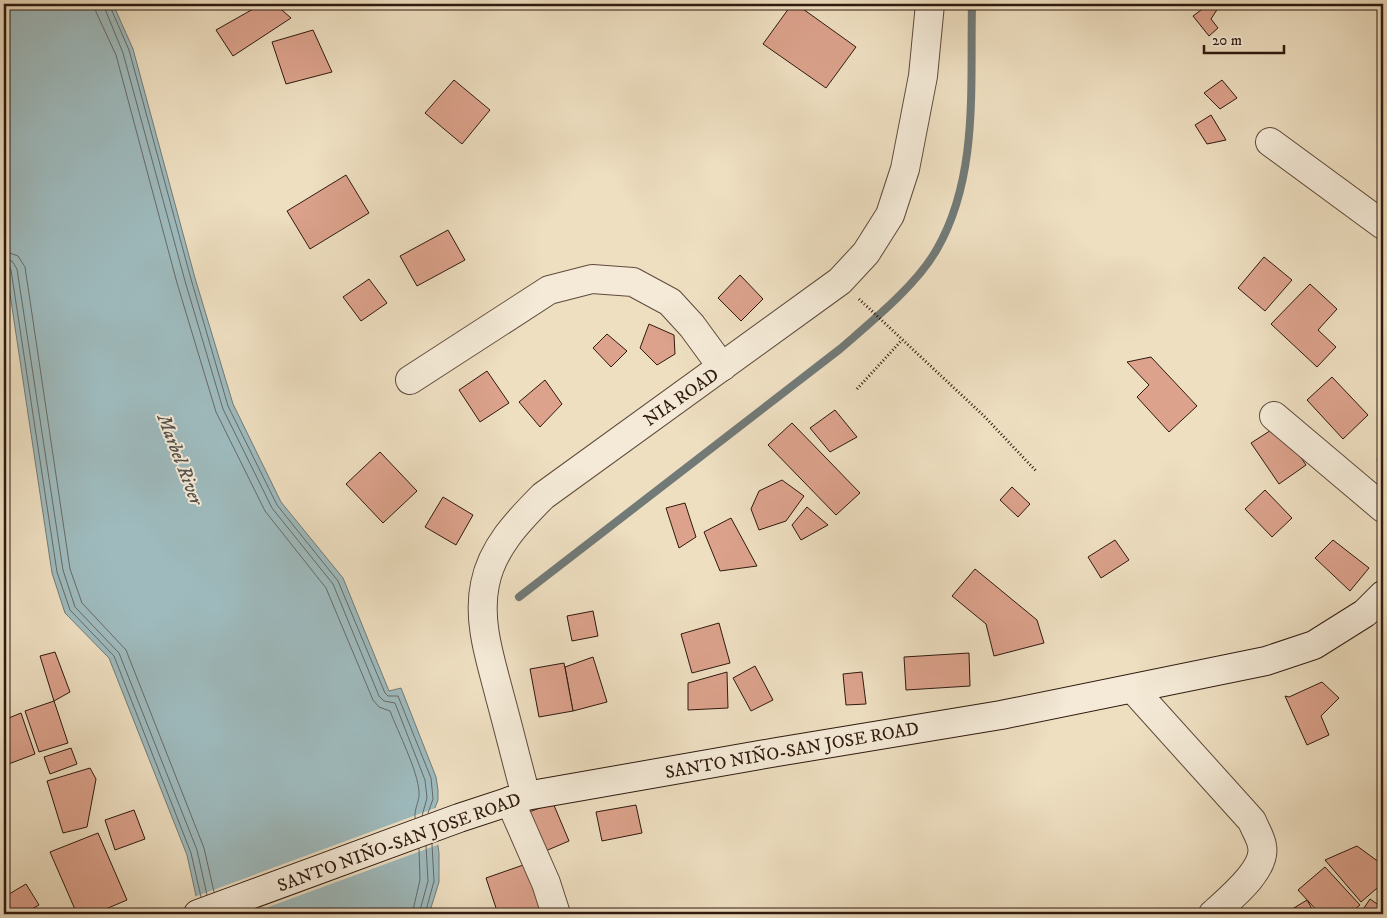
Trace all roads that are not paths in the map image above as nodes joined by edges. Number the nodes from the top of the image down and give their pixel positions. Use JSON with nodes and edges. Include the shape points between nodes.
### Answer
{"nodes":[{"id":1,"x":930,"y":4,"type":"edge"},
{"id":2,"x":1270,"y":142,"type":"dead end"},
{"id":3,"x":1383,"y":225,"type":"edge"},
{"id":4,"x":722,"y":368,"type":"junction"},
{"id":5,"x":410,"y":380,"type":"dead end"},
{"id":6,"x":1274,"y":416,"type":"dead end"},
{"id":7,"x":1383,"y":508,"type":"edge"},
{"id":8,"x":1383,"y":595,"type":"edge"},
{"id":9,"x":1134,"y":690,"type":"junction"},
{"id":10,"x":518,"y":799,"type":"junction"},
{"id":11,"x":198,"y":914,"type":"edge"},
{"id":12,"x":556,"y":914,"type":"edge"},
{"id":13,"x":1213,"y":914,"type":"edge"}],
"edges":[{"from":1,"to":4,"type":"street","name":"NIA ROAD","via":[[923,76],[905,169],[890,215],[866,253],[840,281]]},
{"from":2,"to":3,"type":"street"},
{"from":4,"to":5,"type":"street","via":[[670,302],[633,282],[592,279],[549,290]]},
{"from":4,"to":10,"type":"street","name":"NIA ROAD","via":[[543,496],[515,523],[496,554],[485,583],[486,643]]},
{"from":6,"to":7,"type":"street"},
{"from":8,"to":9,"type":"street","name":"SANTO NIÑO-SAN JOSE ROAD","via":[[1365,613],[1314,645],[1266,661]]},
{"from":9,"to":10,"type":"street","name":"SANTO NIÑO-SAN JOSE ROAD"},
{"from":9,"to":13,"type":"street","via":[[1252,821],[1263,848],[1249,880]]},
{"from":10,"to":11,"type":"street","name":"SANTO NIÑO-SAN JOSE ROAD"},
{"from":10,"to":12,"type":"street","name":"NIA ROAD"}]}
